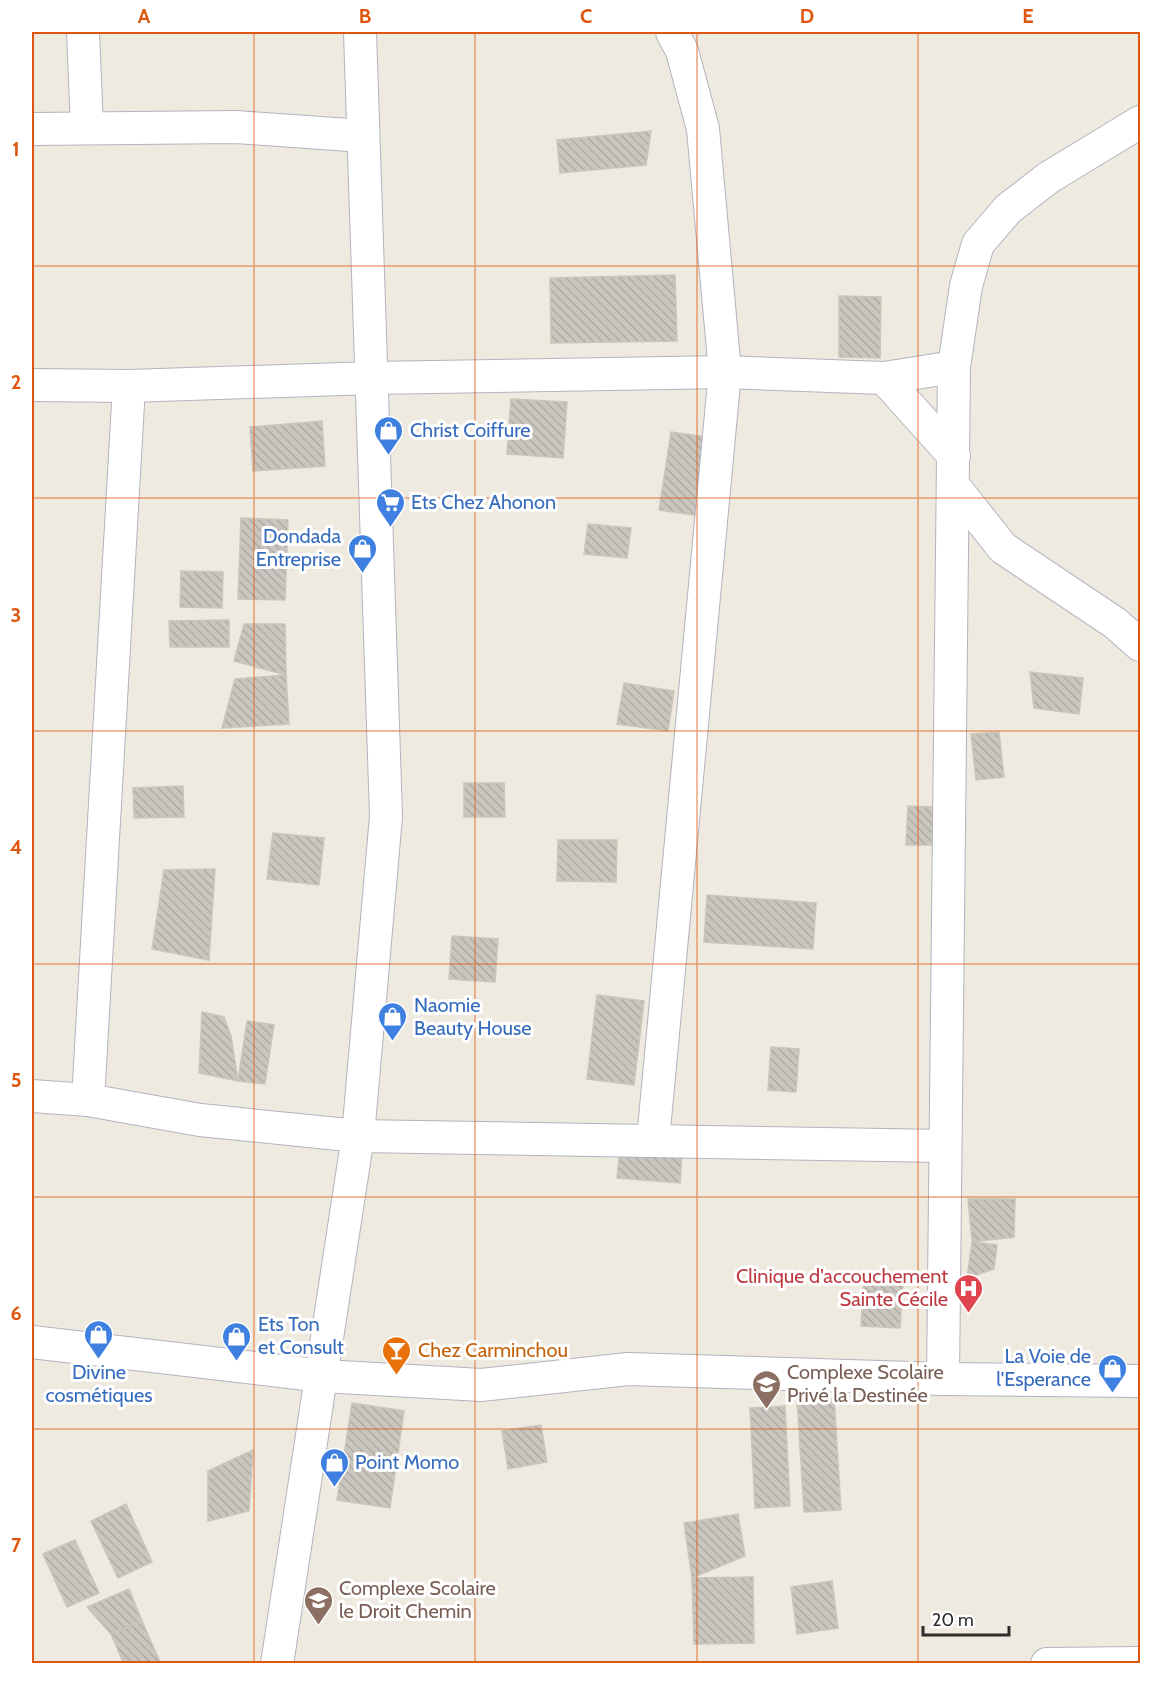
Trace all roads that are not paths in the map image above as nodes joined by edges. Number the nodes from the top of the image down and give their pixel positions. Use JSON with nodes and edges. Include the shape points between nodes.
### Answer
{"nodes":[{"id":1,"x":83,"y":32,"type":"edge"},
{"id":2,"x":360,"y":32,"type":"edge"},
{"id":3,"x":672,"y":32,"type":"edge"},
{"id":4,"x":1140,"y":122,"type":"edge"},
{"id":5,"x":87,"y":128,"type":"junction"},
{"id":6,"x":32,"y":129,"type":"edge"},
{"id":7,"x":363,"y":136,"type":"junction"},
{"id":8,"x":954,"y":366,"type":"junction"},
{"id":9,"x":726,"y":372,"type":"junction"},
{"id":10,"x":372,"y":378,"type":"junction"},
{"id":11,"x":884,"y":378,"type":"junction"},
{"id":12,"x":32,"y":385,"type":"edge"},
{"id":13,"x":129,"y":386,"type":"junction"},
{"id":14,"x":954,"y":470,"type":"junction"},
{"id":15,"x":1003,"y":548,"type":"junction"},
{"id":16,"x":953,"y":555,"type":"junction"},
{"id":17,"x":1140,"y":645,"type":"edge"},
{"id":18,"x":32,"y":1096,"type":"edge"},
{"id":19,"x":88,"y":1100,"type":"junction"},
{"id":20,"x":358,"y":1136,"type":"junction"},
{"id":21,"x":652,"y":1140,"type":"junction"},
{"id":22,"x":945,"y":1146,"type":"junction"},
{"id":23,"x":32,"y":1342,"type":"edge"},
{"id":24,"x":323,"y":1376,"type":"junction"},
{"id":25,"x":943,"y":1379,"type":"junction"},
{"id":26,"x":1140,"y":1381,"type":"edge"},
{"id":27,"x":1140,"y":1663,"type":"edge"},
{"id":28,"x":277,"y":1664,"type":"edge"},
{"id":29,"x":1047,"y":1664,"type":"edge"}],
"edges":[{"from":1,"to":5,"type":"street"},
{"from":2,"to":7,"type":"street"},
{"from":3,"to":9,"type":"street","via":[[682,51],[703,129]]},
{"from":4,"to":8,"type":"street","via":[[1048,178],[1008,209],[978,244],[966,286]]},
{"from":5,"to":6,"type":"street"},
{"from":5,"to":7,"type":"street","via":[[236,127]]},
{"from":7,"to":10,"type":"street"},
{"from":8,"to":11,"type":"street"},
{"from":8,"to":14,"type":"street"},
{"from":9,"to":10,"type":"street"},
{"from":9,"to":11,"type":"street"},
{"from":9,"to":21,"type":"street"},
{"from":10,"to":13,"type":"street"},
{"from":10,"to":20,"type":"street","via":[[386,816]]},
{"from":11,"to":14,"type":"street"},
{"from":12,"to":13,"type":"street"},
{"from":13,"to":19,"type":"street"},
{"from":14,"to":15,"type":"street"},
{"from":14,"to":16,"type":"street"},
{"from":15,"to":16,"type":"street"},
{"from":15,"to":17,"type":"street","via":[[1115,623]]},
{"from":16,"to":22,"type":"street"},
{"from":18,"to":19,"type":"street"},
{"from":19,"to":20,"type":"street","via":[[200,1120]]},
{"from":20,"to":21,"type":"street"},
{"from":20,"to":24,"type":"street"},
{"from":21,"to":22,"type":"street"},
{"from":22,"to":25,"type":"street"},
{"from":23,"to":24,"type":"street"},
{"from":24,"to":25,"type":"street","via":[[481,1385],[628,1369]]},
{"from":24,"to":28,"type":"street"},
{"from":25,"to":26,"type":"street"},
{"from":27,"to":29,"type":"street"}]}
